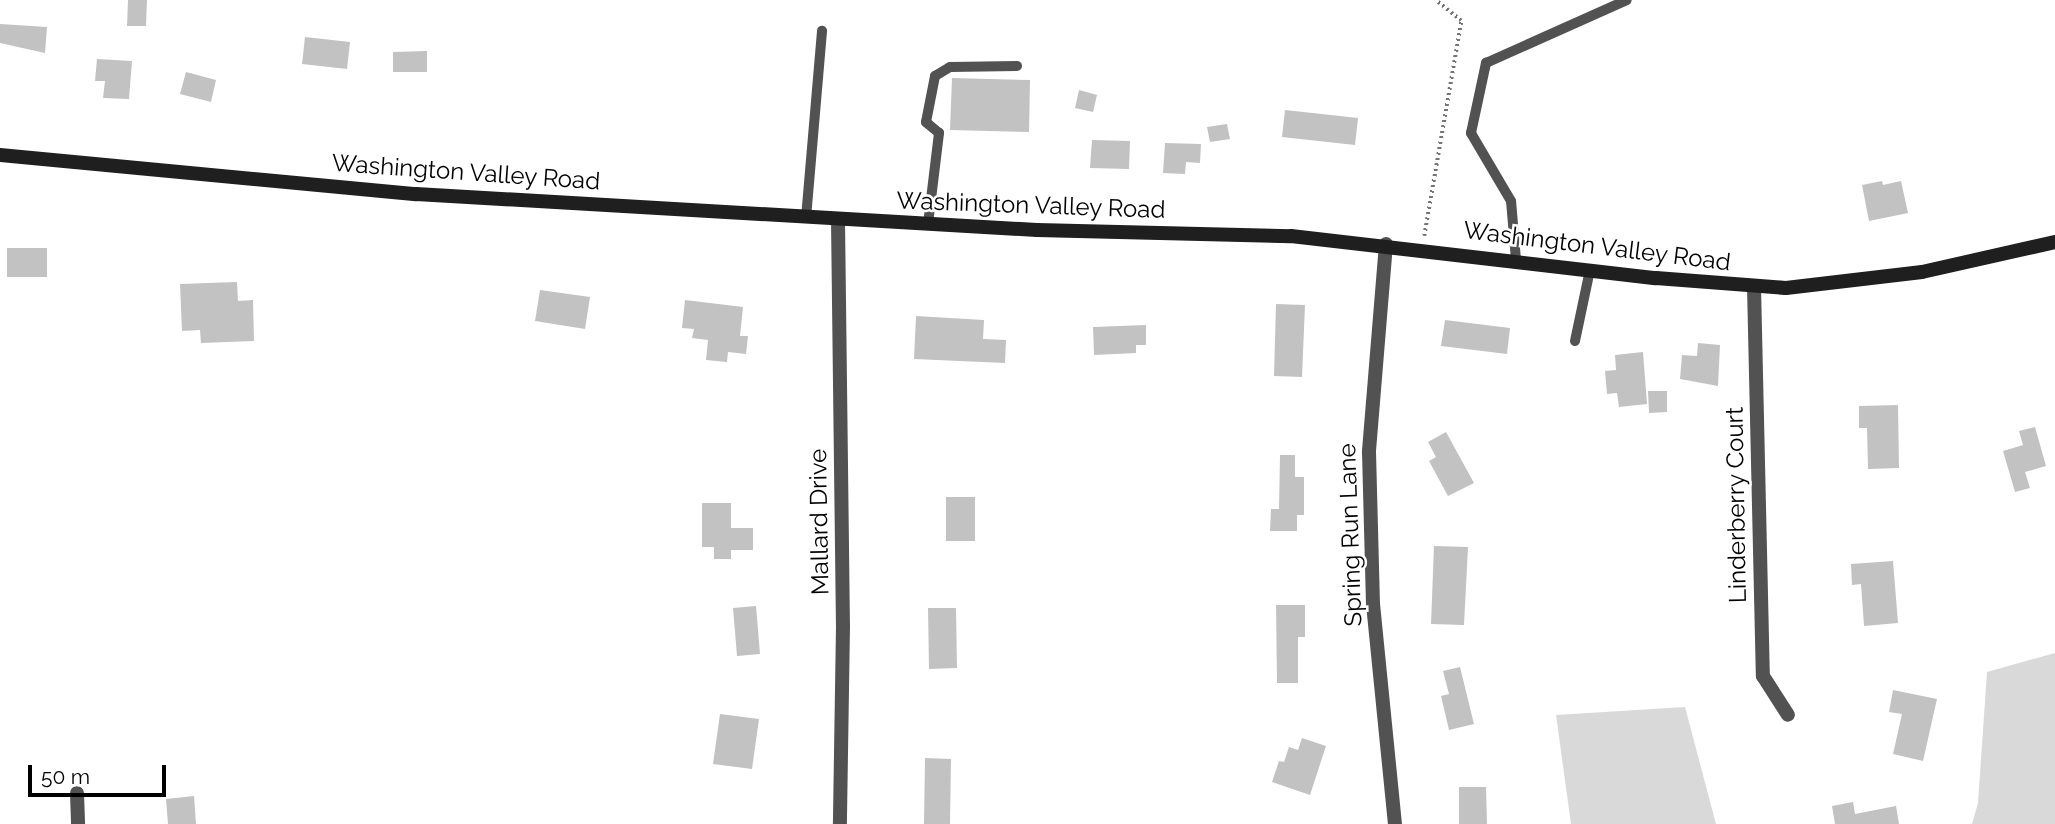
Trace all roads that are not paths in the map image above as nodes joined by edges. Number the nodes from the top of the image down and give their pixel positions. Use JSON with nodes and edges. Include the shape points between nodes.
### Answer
{"nodes":[{"id":1,"x":1627,"y":0,"type":"edge"},
{"id":2,"x":822,"y":30,"type":"dead end"},
{"id":3,"x":1017,"y":66,"type":"dead end"},
{"id":4,"x":0,"y":155,"type":"edge"},
{"id":5,"x":806,"y":218,"type":"junction"},
{"id":6,"x":838,"y":220,"type":"junction"},
{"id":7,"x":928,"y":224,"type":"junction"},
{"id":8,"x":2055,"y":242,"type":"edge"},
{"id":9,"x":1386,"y":244,"type":"junction"},
{"id":10,"x":1516,"y":260,"type":"junction"},
{"id":11,"x":1590,"y":270,"type":"junction"},
{"id":12,"x":1754,"y":286,"type":"junction"},
{"id":13,"x":1575,"y":341,"type":"dead end"},
{"id":14,"x":1788,"y":715,"type":"dead end"},
{"id":15,"x":77,"y":793,"type":"dead end"},
{"id":16,"x":78,"y":824,"type":"edge"},
{"id":17,"x":840,"y":824,"type":"edge"},
{"id":18,"x":1395,"y":824,"type":"edge"}],
"edges":[{"from":1,"to":10,"type":"lane","via":[[1486,63],[1471,133],[1511,201]]},
{"from":2,"to":5,"type":"lane"},
{"from":3,"to":7,"type":"lane","via":[[950,67],[935,76],[926,122],[939,133]]},
{"from":4,"to":5,"type":"street","name":"Washington Valley Road","via":[[416,194]]},
{"from":5,"to":6,"type":"street","name":"Washington Valley Road"},
{"from":6,"to":7,"type":"street","name":"Washington Valley Road"},
{"from":6,"to":17,"type":"street","name":"Mallard Drive","via":[[843,626]]},
{"from":7,"to":9,"type":"street","name":"Washington Valley Road","via":[[1291,236]]},
{"from":8,"to":12,"type":"street","name":"Washington Valley Road","via":[[1922,272],[1824,285]]},
{"from":9,"to":10,"type":"street","name":"Washington Valley Road"},
{"from":9,"to":18,"type":"street","name":"Spring Run Lane","via":[[1369,452],[1373,604]]},
{"from":10,"to":11,"type":"street","name":"Washington Valley Road"},
{"from":11,"to":12,"type":"street","name":"Washington Valley Road"},
{"from":11,"to":13,"type":"lane"},
{"from":12,"to":14,"type":"street","name":"Linderberry Court","via":[[1763,676]]},
{"from":15,"to":16,"type":"street"}]}
